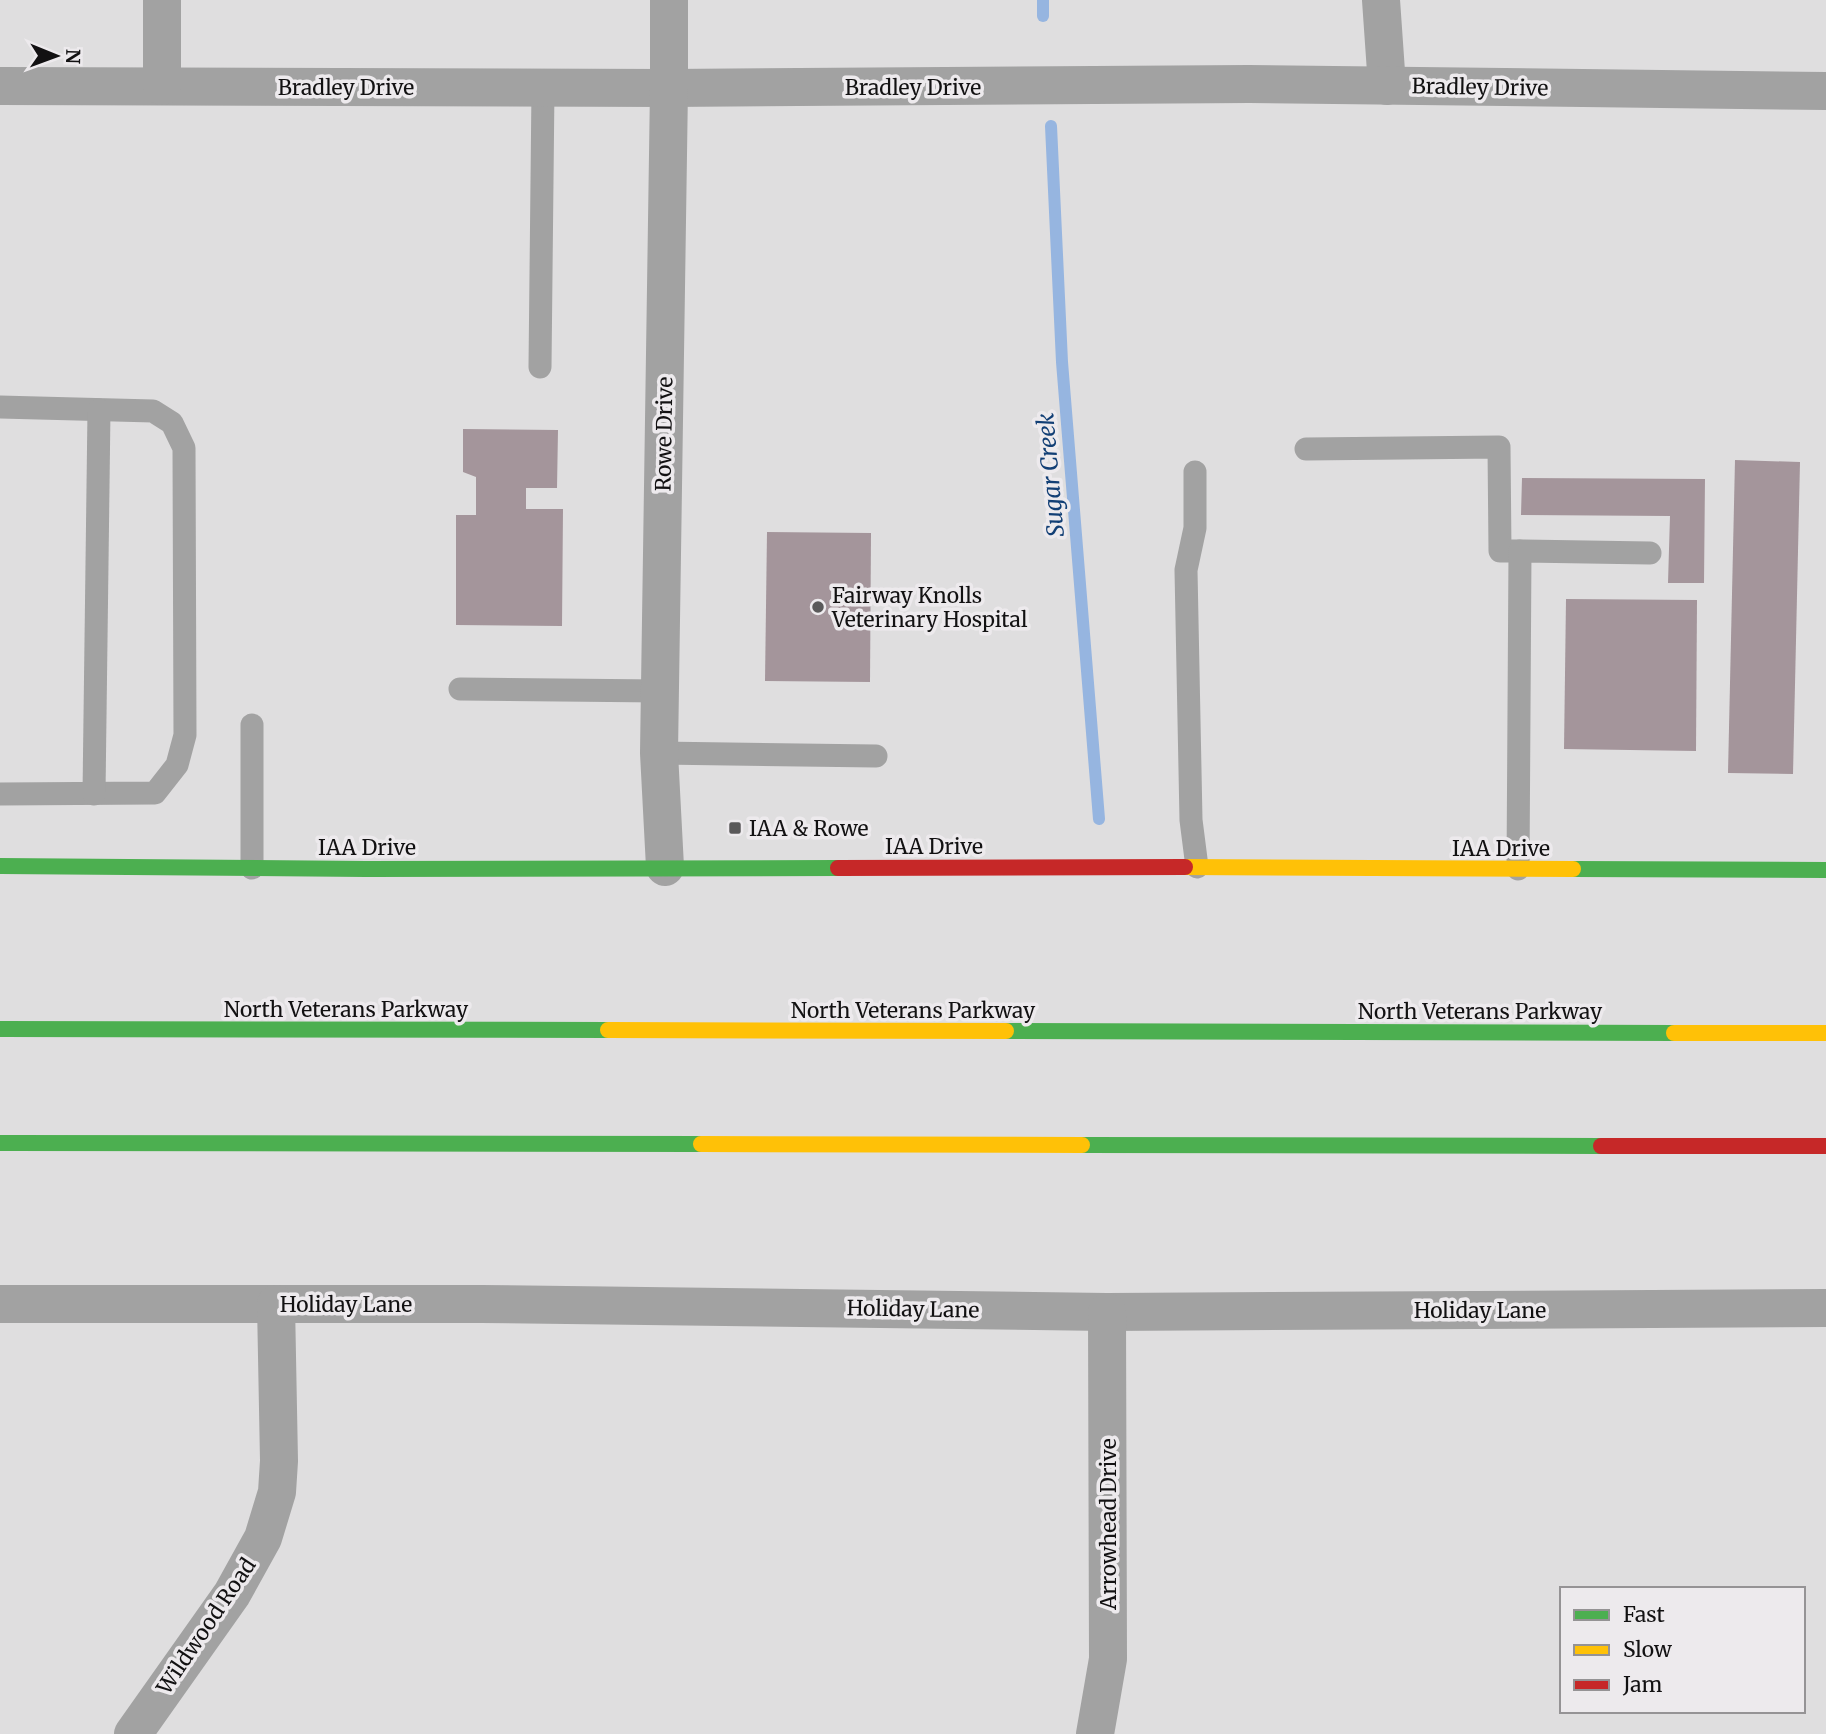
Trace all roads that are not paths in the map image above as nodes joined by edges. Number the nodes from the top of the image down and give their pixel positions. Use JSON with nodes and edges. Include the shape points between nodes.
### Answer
{"nodes":[{"id":1,"x":162,"y":0,"type":"edge"},
{"id":2,"x":669,"y":0,"type":"edge"},
{"id":3,"x":1381,"y":0,"type":"edge"},
{"id":4,"x":0,"y":86,"type":"edge"},
{"id":5,"x":162,"y":86,"type":"junction"},
{"id":6,"x":1388,"y":86,"type":"junction"},
{"id":7,"x":543,"y":88,"type":"junction"},
{"id":8,"x":670,"y":88,"type":"junction"},
{"id":9,"x":1826,"y":91,"type":"edge"},
{"id":10,"x":540,"y":367,"type":"dead end"},
{"id":11,"x":0,"y":407,"type":"edge"},
{"id":12,"x":99,"y":410,"type":"junction"},
{"id":13,"x":1306,"y":449,"type":"dead end"},
{"id":14,"x":1195,"y":472,"type":"dead end"},
{"id":15,"x":1520,"y":551,"type":"junction"},
{"id":16,"x":1650,"y":553,"type":"dead end"},
{"id":17,"x":460,"y":689,"type":"dead end"},
{"id":18,"x":660,"y":691,"type":"junction"},
{"id":19,"x":252,"y":725,"type":"dead end"},
{"id":20,"x":659,"y":753,"type":"junction"},
{"id":21,"x":876,"y":756,"type":"dead end"},
{"id":22,"x":0,"y":794,"type":"edge"},
{"id":23,"x":94,"y":794,"type":"junction"},
{"id":24,"x":0,"y":866,"type":"edge"},
{"id":25,"x":253,"y":867,"type":"junction"},
{"id":26,"x":666,"y":867,"type":"junction"},
{"id":27,"x":1197,"y":867,"type":"junction"},
{"id":28,"x":1518,"y":869,"type":"junction"},
{"id":29,"x":1826,"y":870,"type":"edge"},
{"id":30,"x":0,"y":1029,"type":"edge"},
{"id":31,"x":1826,"y":1033,"type":"edge"},
{"id":32,"x":0,"y":1143,"type":"edge"},
{"id":33,"x":1826,"y":1146,"type":"edge"},
{"id":34,"x":0,"y":1304,"type":"edge"},
{"id":35,"x":276,"y":1304,"type":"junction"},
{"id":36,"x":1826,"y":1308,"type":"edge"},
{"id":37,"x":1107,"y":1312,"type":"junction"},
{"id":38,"x":133,"y":1734,"type":"edge"},
{"id":39,"x":1095,"y":1734,"type":"edge"}],
"edges":[{"from":1,"to":5,"type":"street"},
{"from":2,"to":8,"type":"street","name":"Rowe Drive"},
{"from":3,"to":6,"type":"street"},
{"from":4,"to":5,"type":"street","name":"Bradley Drive"},
{"from":5,"to":7,"type":"street","name":"Bradley Drive"},
{"from":6,"to":8,"type":"street","name":"Bradley Drive"},
{"from":6,"to":9,"type":"street","name":"Bradley Drive"},
{"from":7,"to":8,"type":"street","name":"Bradley Drive"},
{"from":7,"to":10,"type":"lane"},
{"from":8,"to":18,"type":"street","name":"Rowe Drive"},
{"from":11,"to":12,"type":"lane"},
{"from":12,"to":23,"type":"lane"},
{"from":12,"to":23,"type":"lane","via":[[153,411],[172,423],[184,447],[185,735],[177,765],[155,793]]},
{"from":13,"to":15,"type":"lane","via":[[1499,447],[1500,551]]},
{"from":14,"to":27,"type":"lane","via":[[1195,528],[1186,570],[1191,820]]},
{"from":15,"to":16,"type":"lane"},
{"from":15,"to":28,"type":"lane"},
{"from":17,"to":18,"type":"lane"},
{"from":18,"to":20,"type":"street","name":"Rowe Drive"},
{"from":19,"to":25,"type":"lane"},
{"from":20,"to":21,"type":"lane"},
{"from":20,"to":26,"type":"street","name":"Rowe Drive"},
{"from":22,"to":23,"type":"lane"},
{"from":24,"to":25,"type":"main road","name":"IAA Drive"},
{"from":25,"to":26,"type":"main road","name":"IAA Drive"},
{"from":26,"to":27,"type":"main road","name":"IAA Drive"},
{"from":27,"to":28,"type":"main road","name":"IAA Drive"},
{"from":28,"to":29,"type":"main road","name":"IAA Drive"},
{"from":30,"to":31,"type":"main road","name":"North Veterans Parkway"},
{"from":32,"to":33,"type":"main road"},
{"from":34,"to":35,"type":"street","name":"Holiday Lane"},
{"from":35,"to":37,"type":"street","name":"Holiday Lane"},
{"from":35,"to":38,"type":"street","name":"Wildwood Road","via":[[279,1471],[263,1538],[232,1594]]},
{"from":36,"to":37,"type":"street","name":"Holiday Lane"},
{"from":37,"to":39,"type":"street","name":"Arrowhead Drive","via":[[1108,1658]]}]}
